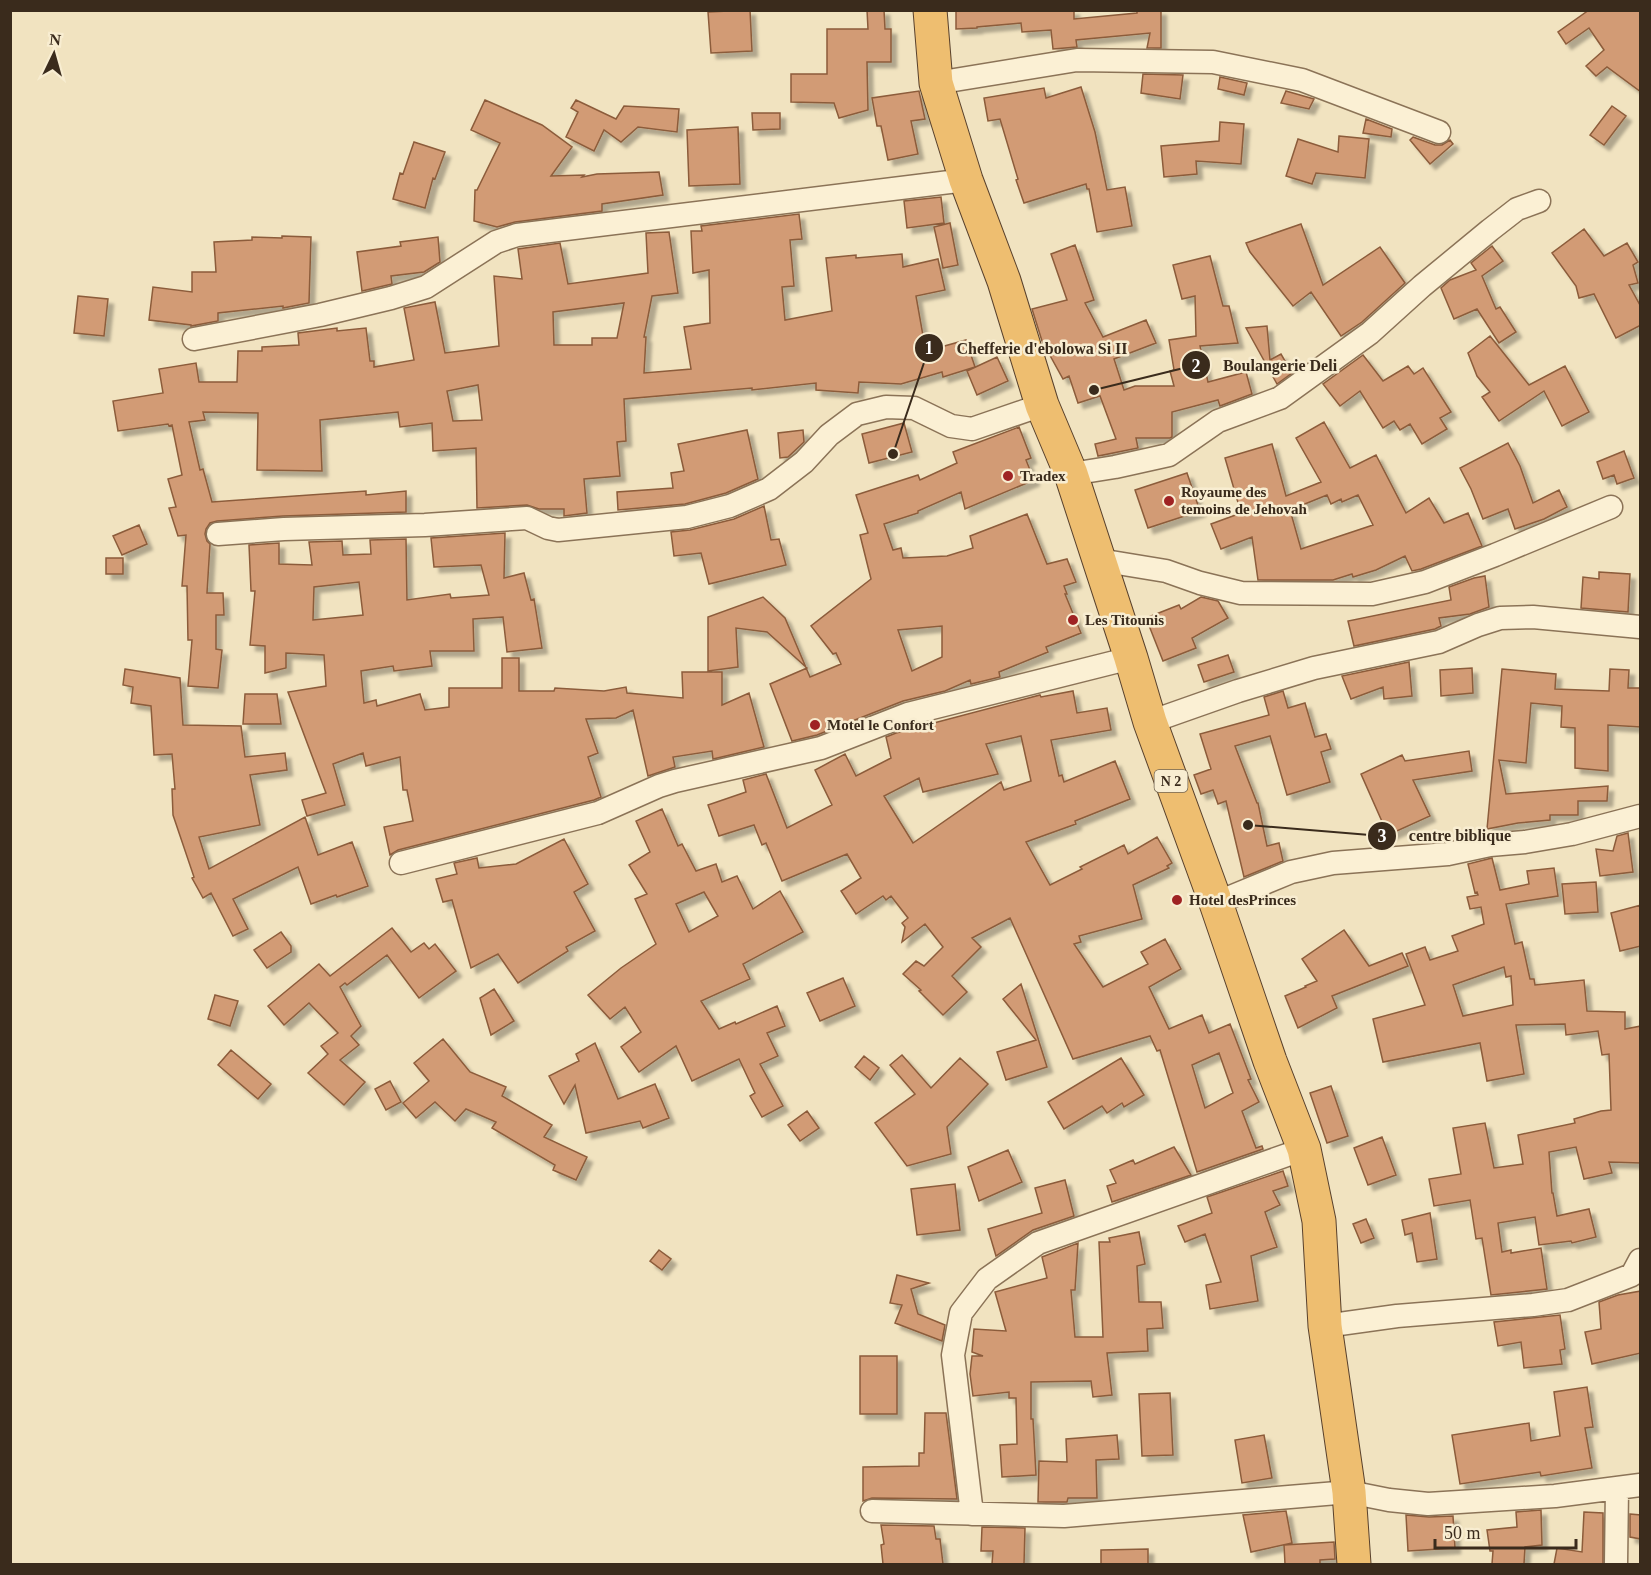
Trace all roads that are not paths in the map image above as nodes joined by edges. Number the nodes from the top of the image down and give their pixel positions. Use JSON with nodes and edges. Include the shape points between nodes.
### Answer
{"nodes":[{"id":1,"x":930,"y":10,"type":"edge"},
{"id":2,"x":936,"y":83,"type":"junction"},
{"id":3,"x":1439,"y":132,"type":"dead end"},
{"id":4,"x":966,"y":180,"type":"junction"},
{"id":5,"x":1539,"y":201,"type":"dead end"},
{"id":6,"x":195,"y":339,"type":"dead end"},
{"id":7,"x":1042,"y":405,"type":"junction"},
{"id":8,"x":1071,"y":474,"type":"junction"},
{"id":9,"x":1611,"y":507,"type":"dead end"},
{"id":10,"x":218,"y":534,"type":"dead end"},
{"id":11,"x":1100,"y":560,"type":"junction"},
{"id":12,"x":1641,"y":627,"type":"edge"},
{"id":13,"x":1131,"y":658,"type":"junction"},
{"id":14,"x":1150,"y":722,"type":"junction"},
{"id":15,"x":1641,"y":816,"type":"edge"},
{"id":16,"x":401,"y":863,"type":"dead end"},
{"id":17,"x":1216,"y":903,"type":"junction"},
{"id":18,"x":1304,"y":1149,"type":"junction"},
{"id":19,"x":1641,"y":1260,"type":"edge"},
{"id":20,"x":1325,"y":1326,"type":"junction"},
{"id":21,"x":1641,"y":1485,"type":"edge"},
{"id":22,"x":1617,"y":1488,"type":"junction"},
{"id":23,"x":1349,"y":1492,"type":"junction"},
{"id":24,"x":872,"y":1511,"type":"dead end"},
{"id":25,"x":972,"y":1514,"type":"junction"},
{"id":26,"x":1354,"y":1564,"type":"edge"},
{"id":27,"x":1616,"y":1564,"type":"edge"}],
"edges":[{"from":1,"to":2,"type":"highway","number":"N 2"},
{"from":2,"to":3,"type":"street","via":[[1077,60],[1213,62],[1302,80]]},
{"from":2,"to":4,"type":"highway","number":"N 2"},
{"from":4,"to":6,"type":"street","via":[[517,235],[496,242],[426,287],[320,315]]},
{"from":4,"to":7,"type":"highway","number":"N 2","via":[[1004,281]]},
{"from":5,"to":8,"type":"street","via":[[1517,209],[1370,333],[1280,398],[1218,421],[1169,455]]},
{"from":7,"to":8,"type":"highway","number":"N 2"},
{"from":7,"to":10,"type":"street","via":[[972,429],[951,426],[914,408],[886,407],[857,414],[769,489],[730,506],[687,517],[558,530],[527,518]]},
{"from":8,"to":11,"type":"highway","number":"N 2"},
{"from":9,"to":11,"type":"street","via":[[1425,582],[1372,594],[1241,593],[1166,571]]},
{"from":11,"to":13,"type":"highway","number":"N 2"},
{"from":12,"to":14,"type":"street","via":[[1533,617],[1500,618],[1438,642],[1314,668]]},
{"from":13,"to":14,"type":"highway","number":"N 2"},
{"from":13,"to":16,"type":"street","via":[[908,714],[821,748],[675,781],[598,813]]},
{"from":14,"to":17,"type":"highway","number":"N 2"},
{"from":15,"to":17,"type":"street","via":[[1572,834],[1448,854],[1333,863],[1291,872]]},
{"from":17,"to":18,"type":"highway","number":"N 2"},
{"from":18,"to":20,"type":"highway","number":"N 2","via":[[1319,1221]]},
{"from":18,"to":25,"type":"street","via":[[1038,1243],[987,1280],[961,1313],[953,1355]]},
{"from":19,"to":20,"type":"street","via":[[1632,1275],[1568,1300]]},
{"from":20,"to":23,"type":"highway","number":"N 2"},
{"from":21,"to":22,"type":"street"},
{"from":22,"to":23,"type":"street","via":[[1428,1504]]},
{"from":22,"to":27,"type":"street"},
{"from":23,"to":25,"type":"street","via":[[1064,1516]]},
{"from":23,"to":26,"type":"highway","number":"N 2"},
{"from":24,"to":25,"type":"street"}]}
